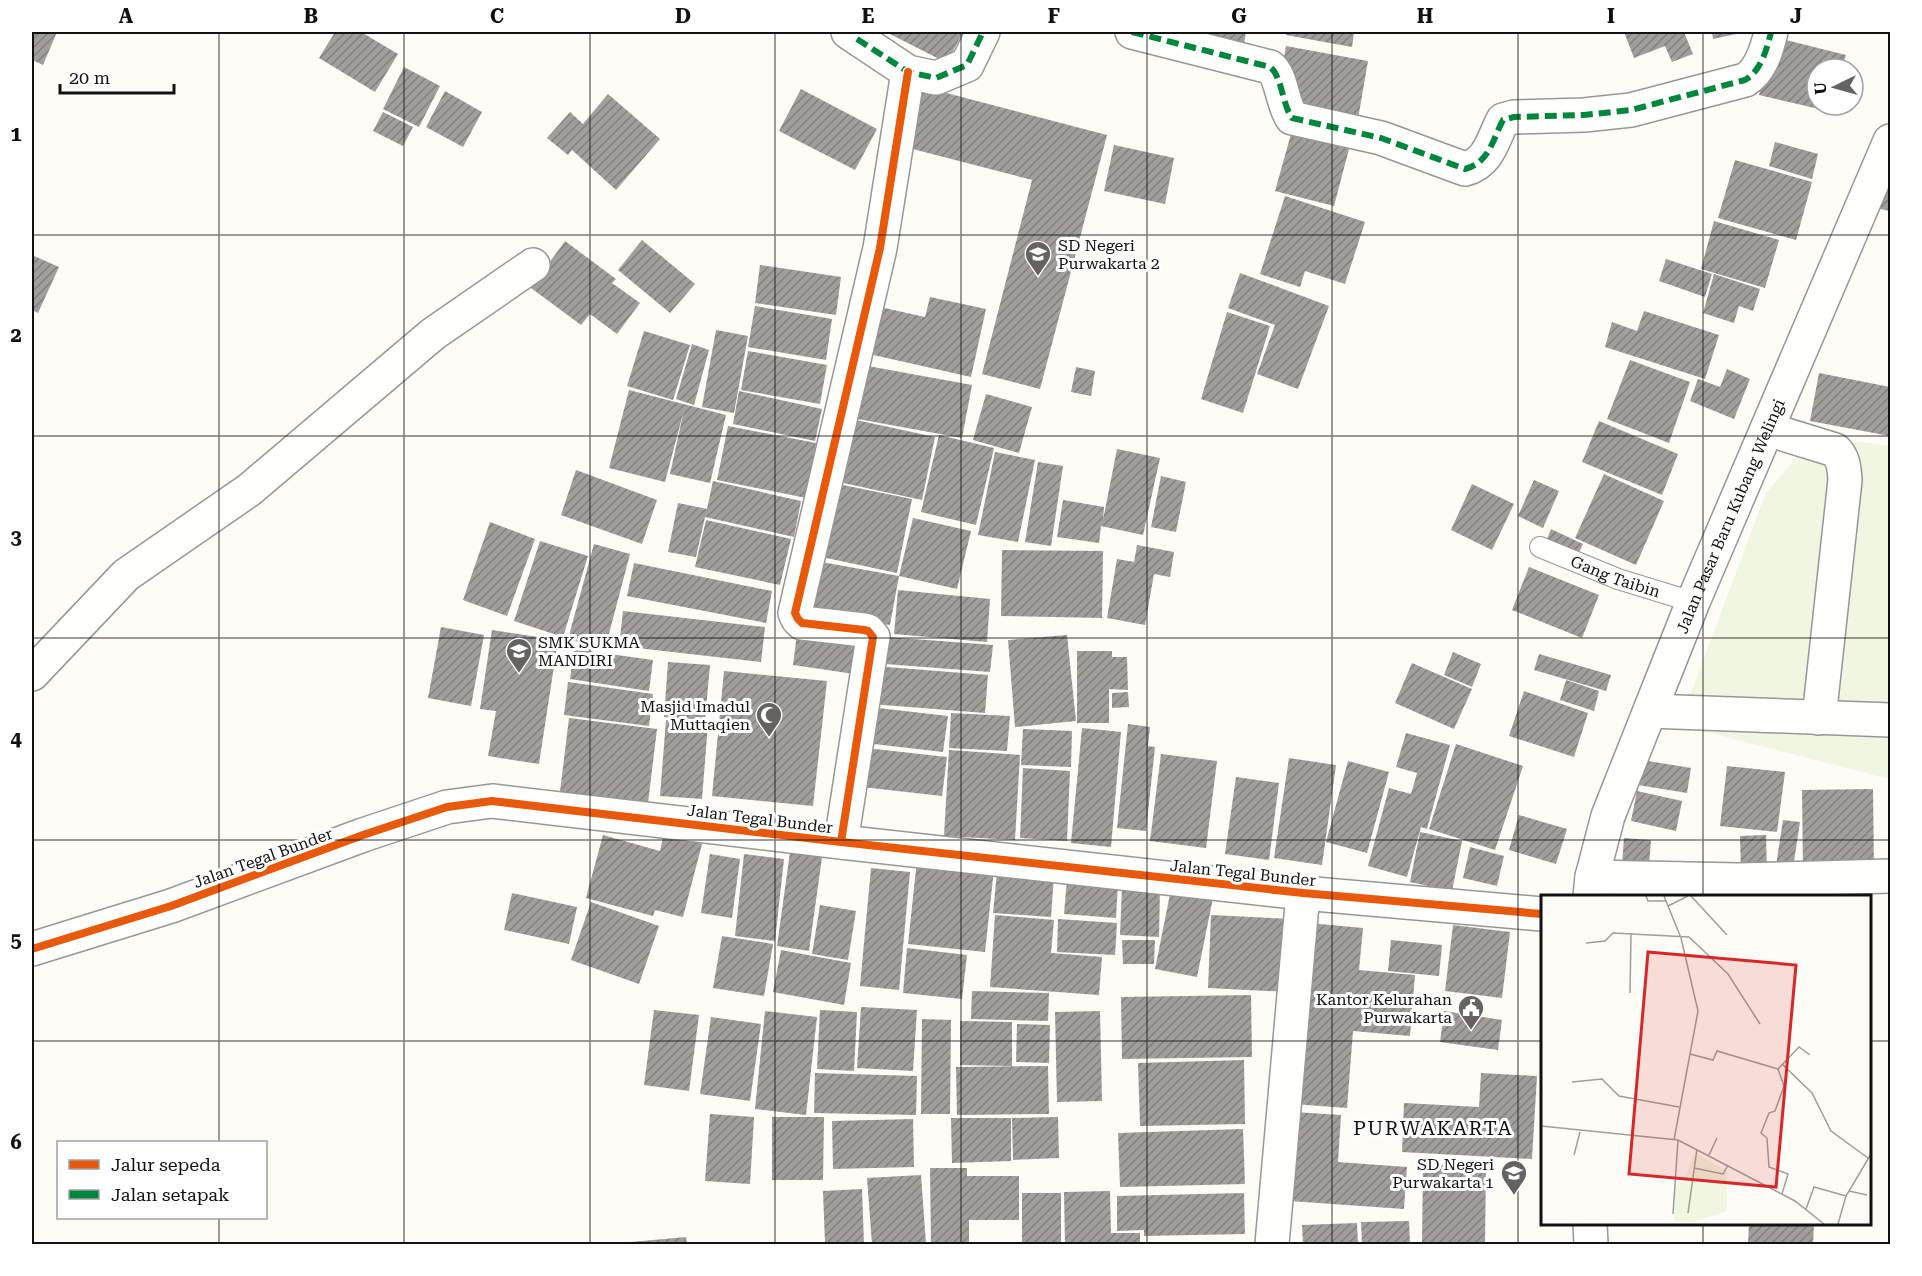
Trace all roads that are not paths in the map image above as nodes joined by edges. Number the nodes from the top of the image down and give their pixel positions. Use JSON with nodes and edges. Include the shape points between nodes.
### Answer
{"nodes":[{"id":1,"x":982,"y":32,"type":"edge"},
{"id":2,"x":1132,"y":32,"type":"edge"},
{"id":3,"x":1771,"y":32,"type":"edge"},
{"id":4,"x":856,"y":34,"type":"edge"},
{"id":5,"x":908,"y":72,"type":"junction"},
{"id":6,"x":1890,"y":141,"type":"edge"},
{"id":7,"x":532,"y":265,"type":"dead end"},
{"id":8,"x":1767,"y":429,"type":"junction"},
{"id":9,"x":1540,"y":547,"type":"dead end"},
{"id":10,"x":1693,"y":602,"type":"junction"},
{"id":11,"x":32,"y":674,"type":"edge"},
{"id":12,"x":1650,"y":711,"type":"junction"},
{"id":13,"x":1819,"y":718,"type":"junction"},
{"id":14,"x":1890,"y":720,"type":"edge"},
{"id":15,"x":841,"y":842,"type":"junction"},
{"id":16,"x":1890,"y":876,"type":"edge"},
{"id":17,"x":1591,"y":886,"type":"edge"},
{"id":18,"x":1303,"y":893,"type":"junction"},
{"id":19,"x":1541,"y":914,"type":"edge"},
{"id":20,"x":32,"y":949,"type":"edge"},
{"id":21,"x":1590,"y":1225,"type":"edge"},
{"id":22,"x":1272,"y":1245,"type":"edge"},
{"id":23,"x":1591,"y":1245,"type":"edge"}],
"edges":[{"from":1,"to":5,"type":"street","via":[[967,65],[936,78]]},
{"from":2,"to":3,"type":"street","via":[[1270,67],[1277,75],[1286,110],[1292,118],[1381,138],[1465,169],[1476,166],[1486,156],[1503,120],[1631,110],[1745,80],[1759,66]]},
{"from":4,"to":5,"type":"street"},
{"from":5,"to":15,"type":"street","via":[[880,248],[795,613],[802,623],[864,630],[873,637]]},
{"from":6,"to":8,"type":"street","name":"Jalan Pasar Baru Kubang Welingi"},
{"from":7,"to":11,"type":"street","via":[[433,334],[249,490],[126,575]]},
{"from":8,"to":10,"type":"street","name":"Jalan Pasar Baru Kubang Welingi"},
{"from":8,"to":13,"type":"street","via":[[1835,450],[1844,466]]},
{"from":9,"to":10,"type":"lane","name":"Gang Taibin","via":[[1618,579]]},
{"from":10,"to":12,"type":"street","name":"Jalan Pasar Baru Kubang Welingi"},
{"from":12,"to":13,"type":"street"},
{"from":12,"to":17,"type":"street","name":"Jalan Pasar Baru Kubang Welingi","via":[[1608,816]]},
{"from":13,"to":14,"type":"street"},
{"from":15,"to":18,"type":"street","name":"Jalan Tegal Bunder"},
{"from":15,"to":20,"type":"street","name":"Jalan Tegal Bunder","via":[[492,801],[469,804],[417,816],[171,906]]},
{"from":16,"to":17,"type":"street"},
{"from":18,"to":19,"type":"street","name":"Jalan Tegal Bunder"},
{"from":18,"to":22,"type":"street"},
{"from":21,"to":23,"type":"street"}]}
